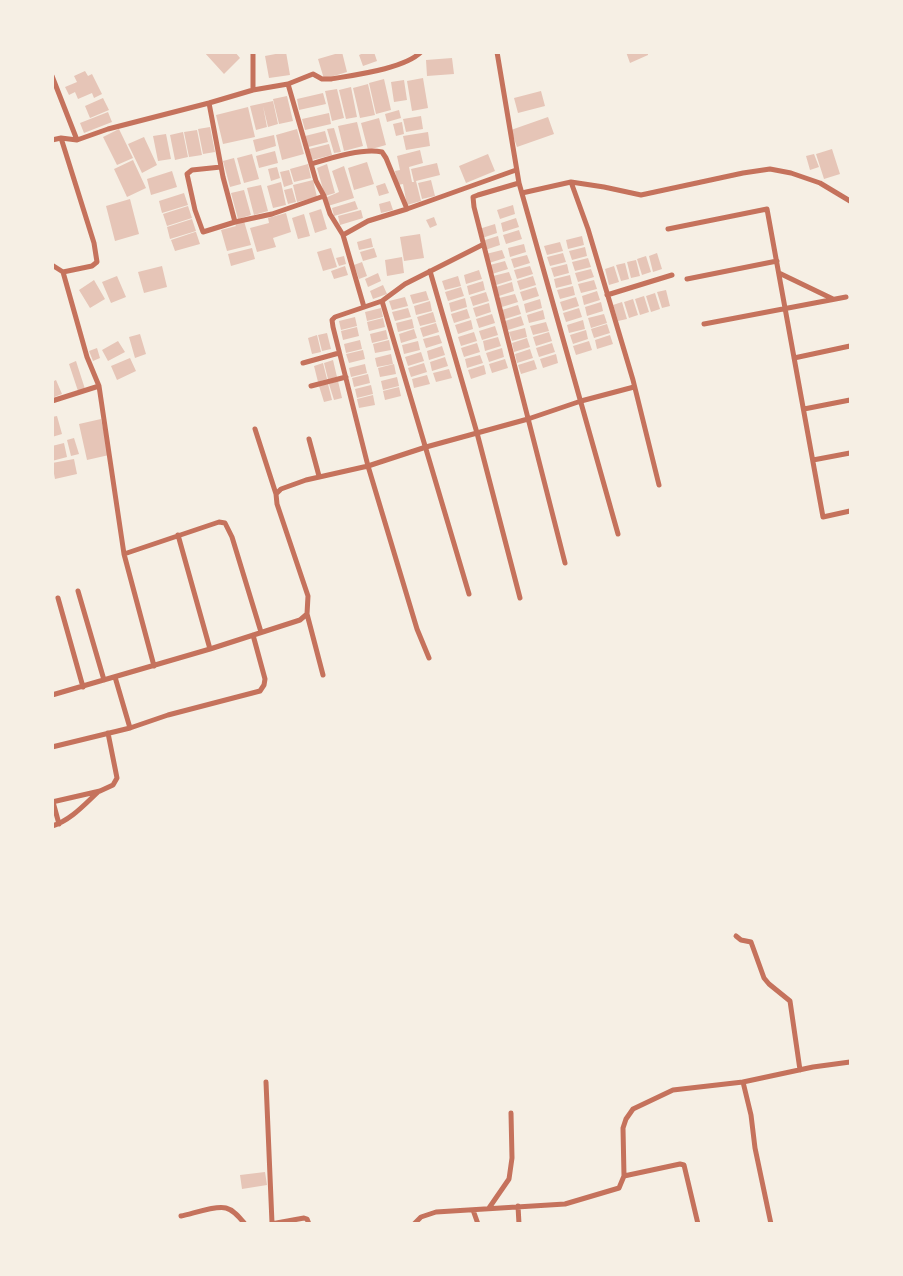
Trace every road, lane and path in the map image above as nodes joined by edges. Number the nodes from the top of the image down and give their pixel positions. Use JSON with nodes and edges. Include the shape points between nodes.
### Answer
{"nodes":[{"id":1,"x":253,"y":52,"type":"edge"},
{"id":2,"x":421,"y":52,"type":"edge"},
{"id":3,"x":496,"y":52,"type":"edge"},
{"id":4,"x":52,"y":76,"type":"edge"},
{"id":5,"x":288,"y":84,"type":"junction"},
{"id":6,"x":253,"y":90,"type":"junction"},
{"id":7,"x":208,"y":103,"type":"junction"},
{"id":8,"x":61,"y":138,"type":"junction"},
{"id":9,"x":52,"y":140,"type":"edge"},
{"id":10,"x":77,"y":140,"type":"junction"},
{"id":11,"x":311,"y":164,"type":"junction"},
{"id":12,"x":221,"y":167,"type":"junction"},
{"id":13,"x":516,"y":170,"type":"junction"},
{"id":14,"x":571,"y":182,"type":"junction"},
{"id":15,"x":519,"y":183,"type":"junction"},
{"id":16,"x":522,"y":193,"type":"junction"},
{"id":17,"x":324,"y":196,"type":"junction"},
{"id":18,"x":850,"y":201,"type":"edge"},
{"id":19,"x":407,"y":209,"type":"junction"},
{"id":20,"x":235,"y":222,"type":"junction"},
{"id":21,"x":668,"y":229,"type":"dead end"},
{"id":22,"x":344,"y":235,"type":"junction"},
{"id":23,"x":482,"y":245,"type":"junction"},
{"id":24,"x":776,"y":261,"type":"junction"},
{"id":25,"x":52,"y":265,"type":"edge"},
{"id":26,"x":430,"y":271,"type":"junction"},
{"id":27,"x":63,"y":272,"type":"junction"},
{"id":28,"x":779,"y":273,"type":"junction"},
{"id":29,"x":672,"y":275,"type":"dead end"},
{"id":30,"x":687,"y":279,"type":"dead end"},
{"id":31,"x":608,"y":295,"type":"junction"},
{"id":32,"x":846,"y":297,"type":"dead end"},
{"id":33,"x":834,"y":299,"type":"junction"},
{"id":34,"x":382,"y":301,"type":"junction"},
{"id":35,"x":364,"y":307,"type":"junction"},
{"id":36,"x":785,"y":308,"type":"junction"},
{"id":37,"x":704,"y":324,"type":"dead end"},
{"id":38,"x":850,"y":346,"type":"edge"},
{"id":39,"x":339,"y":353,"type":"junction"},
{"id":40,"x":794,"y":358,"type":"junction"},
{"id":41,"x":303,"y":363,"type":"dead end"},
{"id":42,"x":346,"y":377,"type":"junction"},
{"id":43,"x":99,"y":386,"type":"junction"},
{"id":44,"x":311,"y":386,"type":"dead end"},
{"id":45,"x":634,"y":387,"type":"junction"},
{"id":46,"x":850,"y":400,"type":"edge"},
{"id":47,"x":52,"y":401,"type":"edge"},
{"id":48,"x":581,"y":401,"type":"junction"},
{"id":49,"x":804,"y":409,"type":"junction"},
{"id":50,"x":528,"y":418,"type":"junction"},
{"id":51,"x":255,"y":428,"type":"dead end"},
{"id":52,"x":477,"y":433,"type":"junction"},
{"id":53,"x":308,"y":439,"type":"dead end"},
{"id":54,"x":426,"y":447,"type":"junction"},
{"id":55,"x":850,"y":453,"type":"edge"},
{"id":56,"x":813,"y":460,"type":"junction"},
{"id":57,"x":368,"y":466,"type":"junction"},
{"id":58,"x":319,"y":476,"type":"junction"},
{"id":59,"x":659,"y":485,"type":"dead end"},
{"id":60,"x":276,"y":494,"type":"junction"},
{"id":61,"x":850,"y":511,"type":"edge"},
{"id":62,"x":618,"y":534,"type":"dead end"},
{"id":63,"x":178,"y":535,"type":"junction"},
{"id":64,"x":124,"y":554,"type":"junction"},
{"id":65,"x":566,"y":563,"type":"dead end"},
{"id":66,"x":78,"y":591,"type":"dead end"},
{"id":67,"x":468,"y":594,"type":"dead end"},
{"id":68,"x":58,"y":598,"type":"dead end"},
{"id":69,"x":520,"y":598,"type":"dead end"},
{"id":70,"x":306,"y":614,"type":"junction"},
{"id":71,"x":260,"y":632,"type":"junction"},
{"id":72,"x":253,"y":635,"type":"junction"},
{"id":73,"x":210,"y":649,"type":"junction"},
{"id":74,"x":429,"y":658,"type":"dead end"},
{"id":75,"x":154,"y":666,"type":"junction"},
{"id":76,"x":323,"y":675,"type":"dead end"},
{"id":77,"x":115,"y":677,"type":"junction"},
{"id":78,"x":104,"y":680,"type":"junction"},
{"id":79,"x":83,"y":687,"type":"junction"},
{"id":80,"x":52,"y":696,"type":"edge"},
{"id":81,"x":130,"y":728,"type":"junction"},
{"id":82,"x":108,"y":733,"type":"junction"},
{"id":83,"x":52,"y":747,"type":"edge"},
{"id":84,"x":100,"y":791,"type":"junction"},
{"id":85,"x":53,"y":802,"type":"edge"},
{"id":86,"x":56,"y":825,"type":"edge"},
{"id":87,"x":736,"y":936,"type":"dead end"},
{"id":88,"x":850,"y":1062,"type":"edge"},
{"id":89,"x":800,"y":1070,"type":"junction"},
{"id":90,"x":266,"y":1082,"type":"dead end"},
{"id":91,"x":743,"y":1082,"type":"junction"},
{"id":92,"x":511,"y":1113,"type":"dead end"},
{"id":93,"x":624,"y":1176,"type":"junction"},
{"id":94,"x":518,"y":1206,"type":"junction"},
{"id":95,"x":488,"y":1208,"type":"junction"},
{"id":96,"x":473,"y":1210,"type":"junction"},
{"id":97,"x":182,"y":1216,"type":"dead end"},
{"id":98,"x":272,"y":1223,"type":"edge"},
{"id":99,"x":245,"y":1224,"type":"edge"},
{"id":100,"x":308,"y":1224,"type":"edge"},
{"id":101,"x":414,"y":1224,"type":"edge"},
{"id":102,"x":478,"y":1224,"type":"edge"},
{"id":103,"x":519,"y":1224,"type":"edge"},
{"id":104,"x":698,"y":1224,"type":"edge"},
{"id":105,"x":771,"y":1224,"type":"edge"}],
"edges":[{"from":1,"to":6,"type":"street"},
{"from":2,"to":5,"type":"street","via":[[415,58],[388,68],[331,79],[313,74]]},
{"from":3,"to":13,"type":"street"},
{"from":4,"to":10,"type":"street"},
{"from":5,"to":6,"type":"street"},
{"from":5,"to":11,"type":"street"},
{"from":6,"to":7,"type":"street"},
{"from":7,"to":10,"type":"street"},
{"from":7,"to":12,"type":"street"},
{"from":8,"to":9,"type":"street"},
{"from":8,"to":10,"type":"street"},
{"from":8,"to":27,"type":"street","via":[[98,258],[92,266]]},
{"from":11,"to":17,"type":"street"},
{"from":11,"to":19,"type":"street","via":[[342,156],[382,152]]},
{"from":12,"to":20,"type":"street"},
{"from":12,"to":20,"type":"street","via":[[189,171],[187,174],[195,210],[203,232]]},
{"from":13,"to":15,"type":"street"},
{"from":13,"to":19,"type":"street"},
{"from":14,"to":16,"type":"street"},
{"from":14,"to":18,"type":"street","via":[[641,195],[770,169],[820,183]]},
{"from":14,"to":31,"type":"street"},
{"from":15,"to":16,"type":"street"},
{"from":15,"to":23,"type":"street","via":[[473,198]]},
{"from":16,"to":48,"type":"street"},
{"from":17,"to":20,"type":"street","via":[[272,214]]},
{"from":17,"to":22,"type":"street","via":[[330,214]]},
{"from":19,"to":22,"type":"street","via":[[368,221]]},
{"from":21,"to":24,"type":"street","via":[[767,209]]},
{"from":22,"to":35,"type":"street"},
{"from":23,"to":26,"type":"street"},
{"from":23,"to":50,"type":"street"},
{"from":24,"to":28,"type":"street"},
{"from":24,"to":30,"type":"street"},
{"from":25,"to":27,"type":"street"},
{"from":26,"to":34,"type":"street"},
{"from":26,"to":52,"type":"street"},
{"from":27,"to":43,"type":"street","via":[[87,357]]},
{"from":28,"to":33,"type":"street"},
{"from":28,"to":36,"type":"street"},
{"from":29,"to":31,"type":"street"},
{"from":31,"to":45,"type":"street"},
{"from":32,"to":33,"type":"street"},
{"from":33,"to":36,"type":"street"},
{"from":34,"to":35,"type":"street"},
{"from":34,"to":54,"type":"street"},
{"from":35,"to":39,"type":"street","via":[[332,320]]},
{"from":36,"to":37,"type":"street"},
{"from":36,"to":40,"type":"street"},
{"from":38,"to":40,"type":"street"},
{"from":39,"to":41,"type":"street"},
{"from":39,"to":42,"type":"street"},
{"from":40,"to":49,"type":"street"},
{"from":42,"to":44,"type":"street"},
{"from":42,"to":57,"type":"street"},
{"from":43,"to":47,"type":"street"},
{"from":43,"to":64,"type":"street"},
{"from":45,"to":48,"type":"street"},
{"from":45,"to":59,"type":"street"},
{"from":46,"to":49,"type":"street"},
{"from":48,"to":50,"type":"street"},
{"from":48,"to":62,"type":"street"},
{"from":49,"to":56,"type":"street"},
{"from":50,"to":52,"type":"street"},
{"from":50,"to":65,"type":"street"},
{"from":51,"to":60,"type":"street"},
{"from":52,"to":54,"type":"street"},
{"from":52,"to":69,"type":"street"},
{"from":53,"to":58,"type":"street"},
{"from":54,"to":57,"type":"street"},
{"from":54,"to":67,"type":"street"},
{"from":55,"to":56,"type":"street"},
{"from":56,"to":61,"type":"street","via":[[823,516]]},
{"from":57,"to":58,"type":"street"},
{"from":57,"to":74,"type":"street","via":[[417,629]]},
{"from":58,"to":60,"type":"street","via":[[281,489]]},
{"from":60,"to":70,"type":"street","via":[[308,596]]},
{"from":63,"to":64,"type":"street"},
{"from":63,"to":71,"type":"street","via":[[219,522],[226,523]]},
{"from":63,"to":73,"type":"street"},
{"from":64,"to":75,"type":"street"},
{"from":66,"to":78,"type":"street"},
{"from":68,"to":79,"type":"street"},
{"from":70,"to":71,"type":"street","via":[[300,620]]},
{"from":70,"to":76,"type":"street"},
{"from":71,"to":72,"type":"street"},
{"from":72,"to":73,"type":"street"},
{"from":72,"to":81,"type":"street","via":[[265,679],[260,691]]},
{"from":73,"to":75,"type":"street"},
{"from":75,"to":77,"type":"street"},
{"from":77,"to":78,"type":"street"},
{"from":77,"to":81,"type":"street"},
{"from":78,"to":79,"type":"street"},
{"from":79,"to":80,"type":"street"},
{"from":81,"to":82,"type":"street"},
{"from":82,"to":83,"type":"street"},
{"from":82,"to":84,"type":"street","via":[[117,778],[113,785]]},
{"from":84,"to":85,"type":"street"},
{"from":84,"to":86,"type":"street"},
{"from":85,"to":86,"type":"street"},
{"from":87,"to":89,"type":"street","via":[[751,942],[764,978],[790,1001]]},
{"from":88,"to":89,"type":"street"},
{"from":89,"to":91,"type":"street"},
{"from":90,"to":98,"type":"street"},
{"from":91,"to":93,"type":"street","via":[[673,1090],[634,1109],[623,1128]]},
{"from":91,"to":105,"type":"street"},
{"from":92,"to":95,"type":"street","via":[[509,1179]]},
{"from":93,"to":94,"type":"street","via":[[619,1188],[590,1198],[564,1204]]},
{"from":93,"to":104,"type":"street","via":[[684,1165]]},
{"from":94,"to":95,"type":"street"},
{"from":94,"to":103,"type":"street"},
{"from":95,"to":96,"type":"street"},
{"from":96,"to":101,"type":"street","via":[[436,1212],[421,1217]]},
{"from":96,"to":102,"type":"street"},
{"from":97,"to":99,"type":"street","via":[[226,1208]]},
{"from":98,"to":100,"type":"street","via":[[304,1218]]}]}
